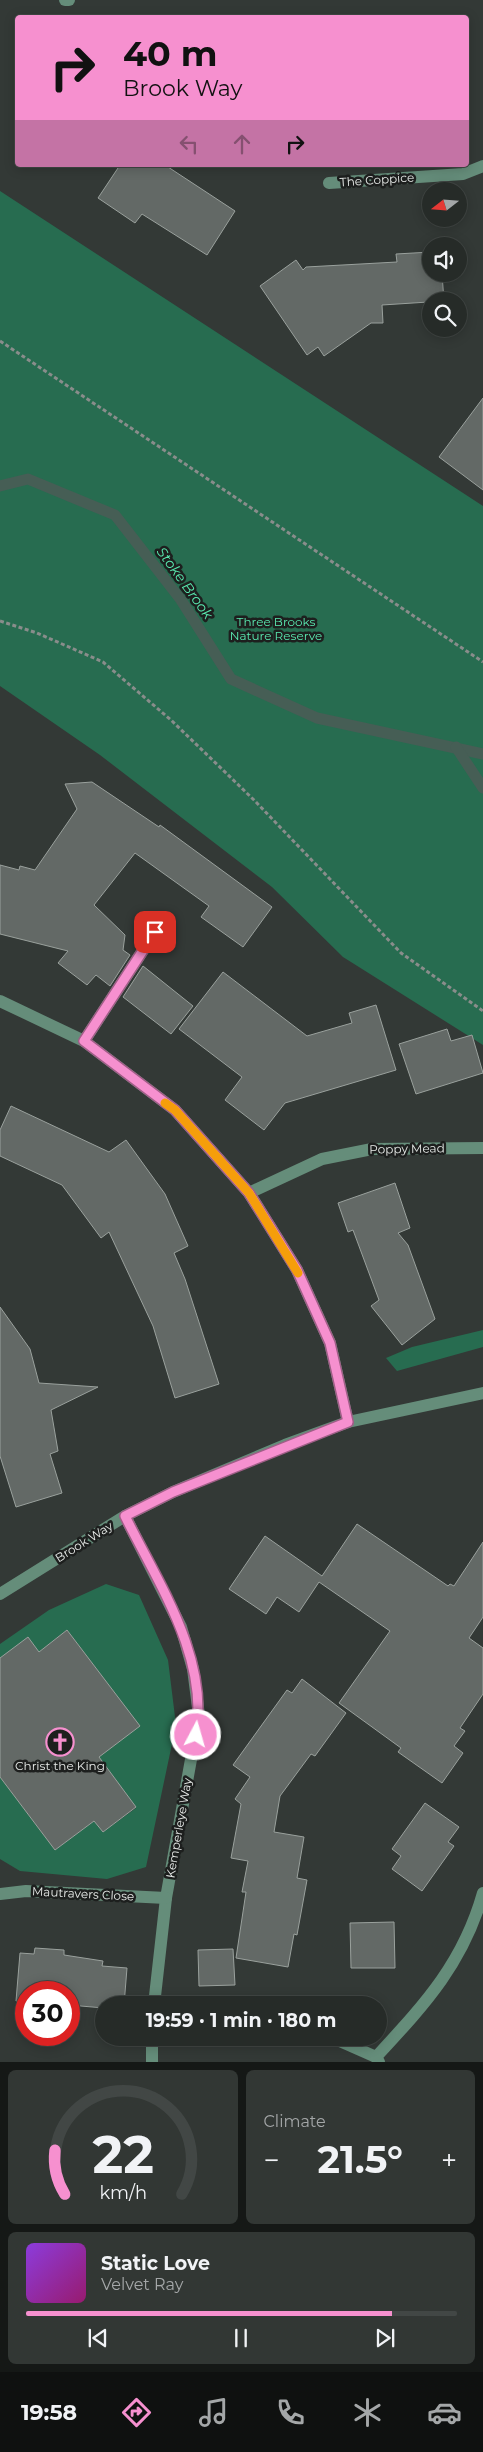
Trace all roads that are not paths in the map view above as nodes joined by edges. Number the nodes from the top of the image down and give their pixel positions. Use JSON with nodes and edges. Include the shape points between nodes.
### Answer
{"nodes":[{"id":1,"x":483,"y":166,"type":"edge"},
{"id":2,"x":329,"y":183,"type":"dead end"},
{"id":3,"x":155,"y":932,"type":"dead end"},
{"id":4,"x":0,"y":1001,"type":"edge"},
{"id":5,"x":84,"y":1041,"type":"junction"},
{"id":6,"x":483,"y":1148,"type":"edge"},
{"id":7,"x":249,"y":1193,"type":"junction"},
{"id":8,"x":483,"y":1393,"type":"edge"},
{"id":9,"x":348,"y":1422,"type":"junction"},
{"id":10,"x":125,"y":1516,"type":"junction"},
{"id":11,"x":0,"y":1594,"type":"edge"},
{"id":12,"x":483,"y":1893,"type":"edge"},
{"id":13,"x":0,"y":1894,"type":"edge"},
{"id":14,"x":166,"y":1898,"type":"junction"},
{"id":15,"x":155,"y":1996,"type":"edge"},
{"id":16,"x":152,"y":2046,"type":"edge"},
{"id":17,"x":349,"y":2046,"type":"edge"},
{"id":18,"x":377,"y":2060,"type":"edge"},
{"id":19,"x":152,"y":2062,"type":"edge"}],
"edges":[{"from":1,"to":2,"type":"street","name":"The Coppice","via":[[463,174]]},
{"from":3,"to":5,"type":"street"},
{"from":4,"to":5,"type":"street"},
{"from":5,"to":7,"type":"street","via":[[175,1110]]},
{"from":6,"to":7,"type":"street","name":"Poppy Mead","via":[[372,1148],[322,1159]]},
{"from":7,"to":9,"type":"street","via":[[297,1270],[330,1343]]},
{"from":8,"to":9,"type":"street","name":"Brook Way"},
{"from":9,"to":10,"type":"street","name":"Brook Way","via":[[173,1492]]},
{"from":10,"to":11,"type":"street","name":"Brook Way"},
{"from":10,"to":14,"type":"street","name":"Kemperleye Way","via":[[181,1627],[194,1669],[199,1715]]},
{"from":12,"to":18,"type":"street","via":[[462,1950],[431,1997]]},
{"from":13,"to":14,"type":"street","name":"Mautravers Close","via":[[26,1891]]},
{"from":14,"to":15,"type":"street","name":"Kemperleye Way"},
{"from":16,"to":19,"type":"street"},
{"from":17,"to":18,"type":"street"}]}
